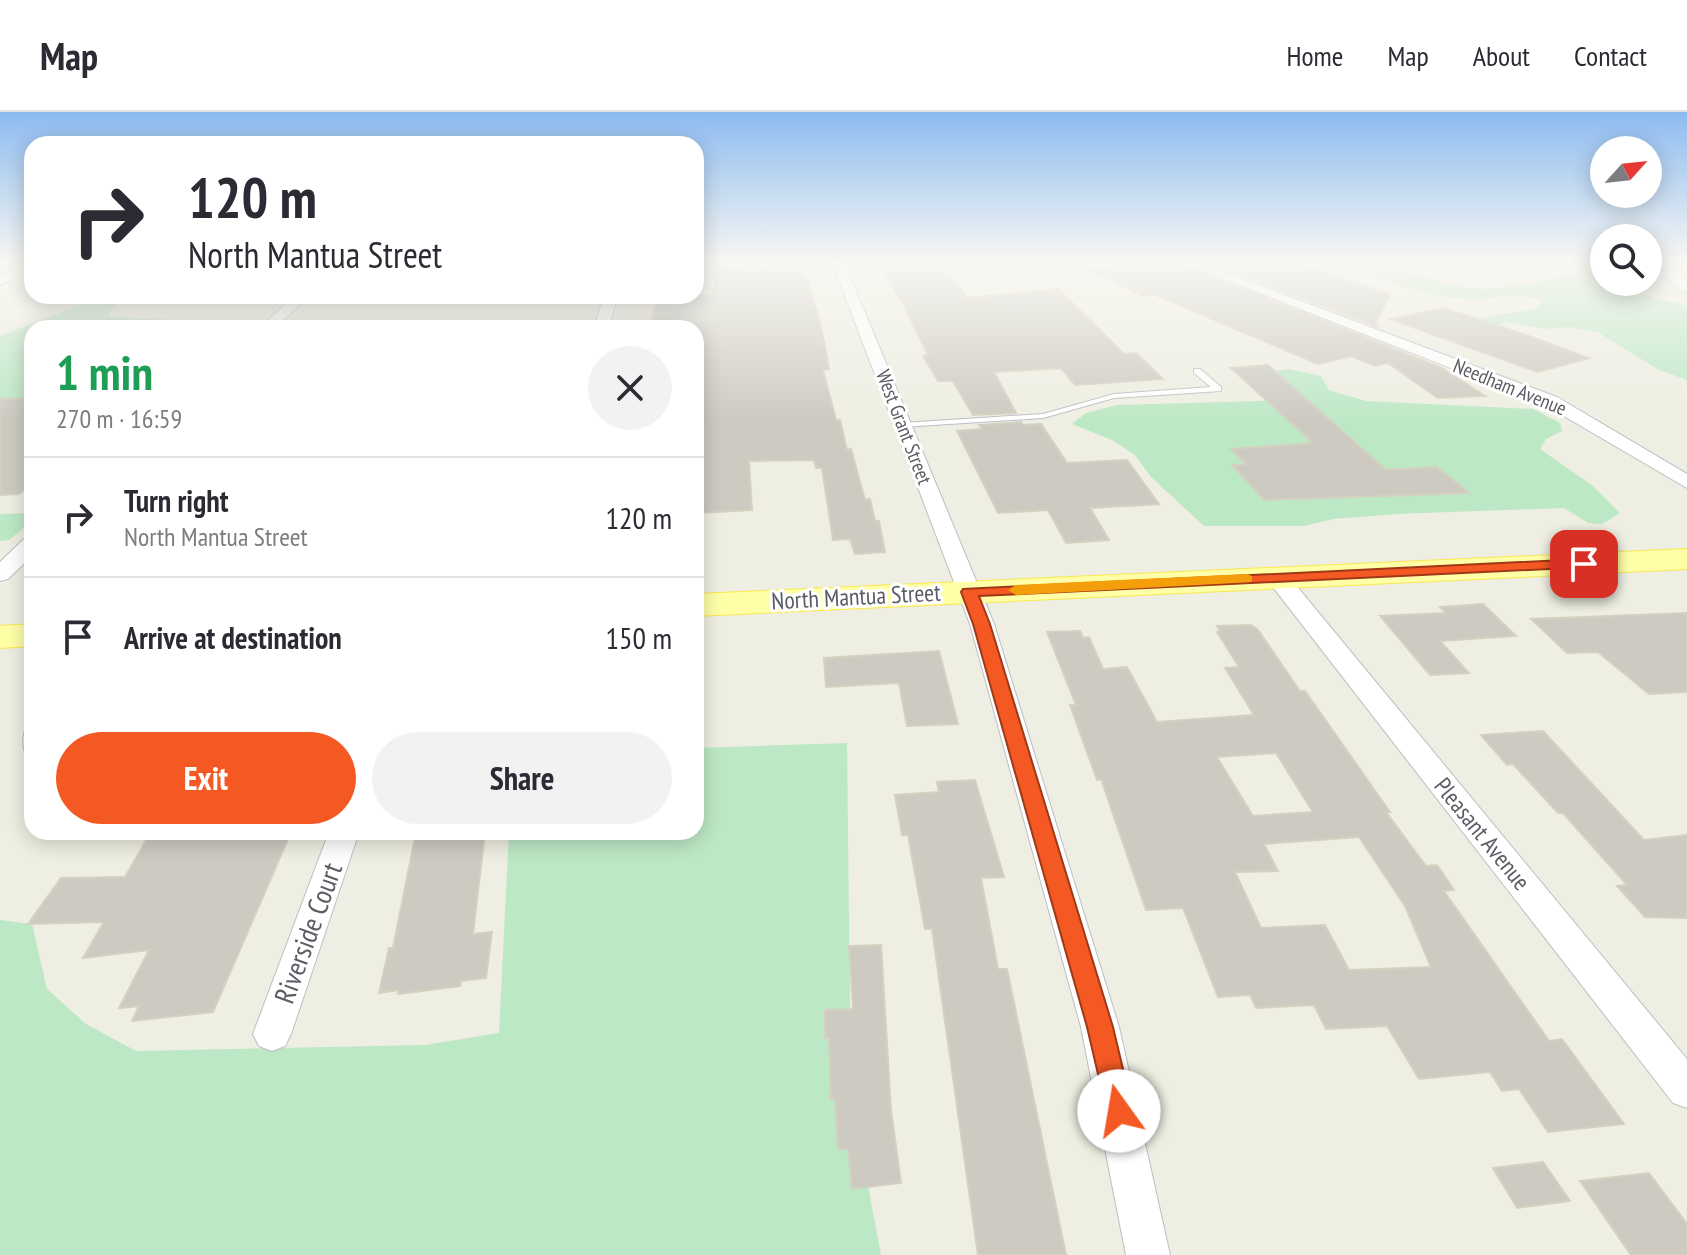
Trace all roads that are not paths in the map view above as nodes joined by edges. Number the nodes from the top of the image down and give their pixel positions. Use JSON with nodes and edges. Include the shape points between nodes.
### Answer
{"nodes":[{"id":1,"x":859,"y":315,"type":"edge"},
{"id":2,"x":1327,"y":315,"type":"edge"},
{"id":3,"x":1197,"y":371,"type":"dead end"},
{"id":4,"x":903,"y":425,"type":"junction"},
{"id":5,"x":1687,"y":482,"type":"edge"},
{"id":6,"x":24,"y":552,"type":"edge"},
{"id":7,"x":1687,"y":559,"type":"edge"},
{"id":8,"x":0,"y":574,"type":"edge"},
{"id":9,"x":1277,"y":577,"type":"junction"},
{"id":10,"x":969,"y":592,"type":"junction"},
{"id":11,"x":704,"y":605,"type":"edge"},
{"id":12,"x":24,"y":636,"type":"edge"},
{"id":13,"x":0,"y":637,"type":"edge"},
{"id":14,"x":341,"y":840,"type":"edge"},
{"id":15,"x":272,"y":1034,"type":"dead end"},
{"id":16,"x":1687,"y":1089,"type":"edge"},
{"id":17,"x":1148,"y":1255,"type":"edge"}],
"edges":[{"from":1,"to":4,"type":"street","name":"West Grant Street"},
{"from":2,"to":5,"type":"street","name":"Needham Avenue","via":[[1551,401]]},
{"from":3,"to":4,"type":"lane","via":[[1218,389],[1114,396],[1043,416]]},
{"from":4,"to":10,"type":"street","name":"West Grant Street"},
{"from":6,"to":8,"type":"street"},
{"from":7,"to":9,"type":"main road","name":"North Mantua Street"},
{"from":9,"to":10,"type":"main road","name":"North Mantua Street"},
{"from":9,"to":16,"type":"street","name":"Pleasant Avenue"},
{"from":10,"to":11,"type":"main road","name":"North Mantua Street"},
{"from":10,"to":17,"type":"street","name":"West Grant Street","via":[[1100,1027]]},
{"from":12,"to":13,"type":"main road"},
{"from":14,"to":15,"type":"street","name":"Riverside Court"}]}
